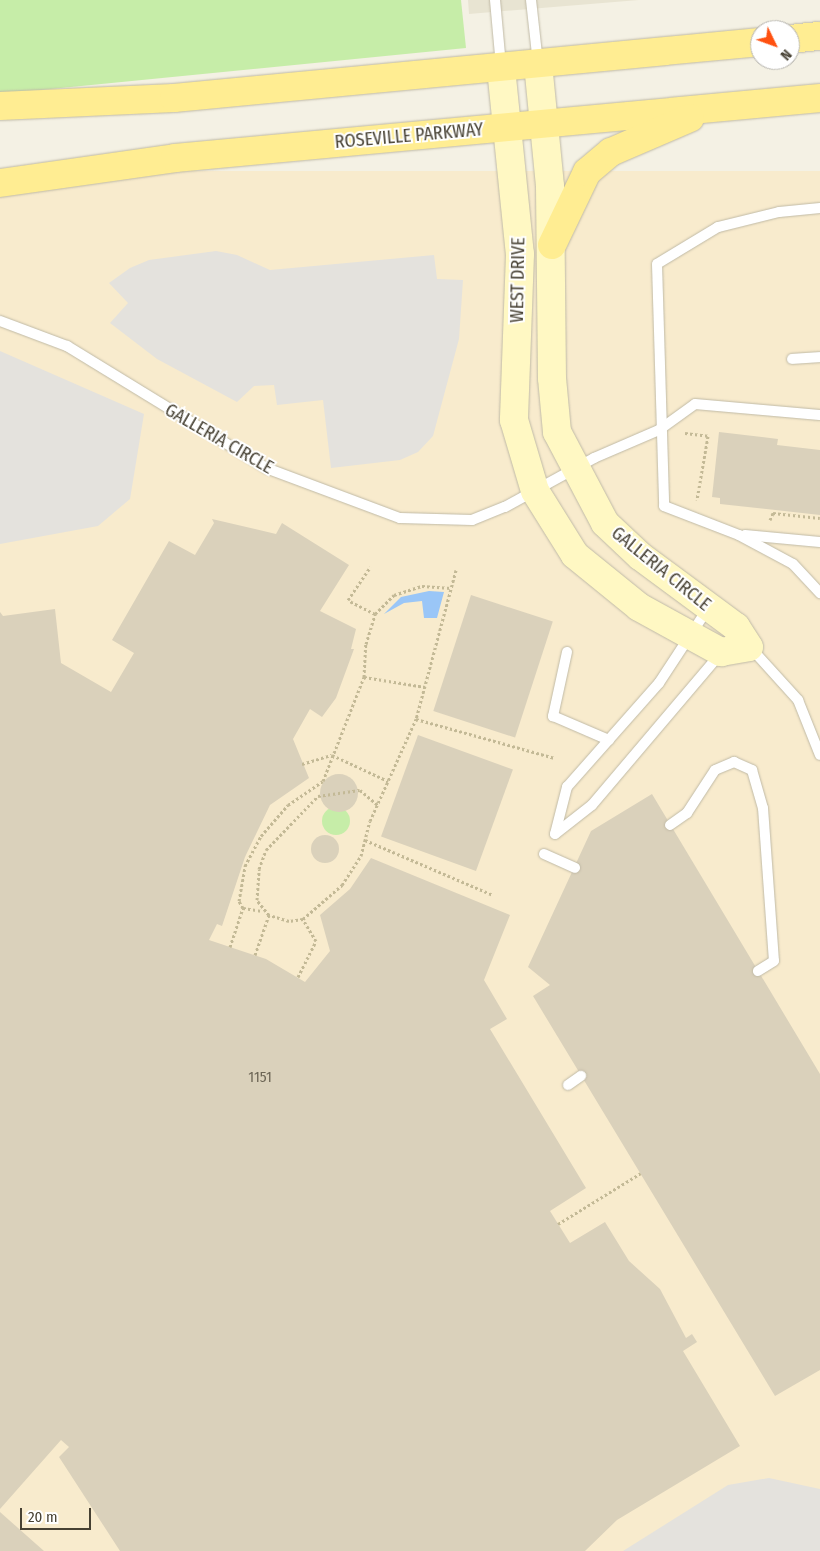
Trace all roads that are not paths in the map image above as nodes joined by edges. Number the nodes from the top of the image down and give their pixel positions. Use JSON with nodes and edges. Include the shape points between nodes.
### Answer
{"nodes":[{"id":1,"x":495,"y":0,"type":"edge"},
{"id":2,"x":531,"y":0,"type":"edge"},
{"id":3,"x":820,"y":36,"type":"edge"},
{"id":4,"x":800,"y":38,"type":"edge"},
{"id":5,"x":750,"y":43,"type":"edge"},
{"id":6,"x":538,"y":64,"type":"junction"},
{"id":7,"x":501,"y":68,"type":"junction"},
{"id":8,"x":820,"y":98,"type":"edge"},
{"id":9,"x":0,"y":106,"type":"edge"},
{"id":10,"x":710,"y":109,"type":"junction"},
{"id":11,"x":544,"y":124,"type":"junction"},
{"id":12,"x":507,"y":127,"type":"junction"},
{"id":13,"x":0,"y":182,"type":"edge"},
{"id":14,"x":820,"y":208,"type":"edge"},
{"id":15,"x":552,"y":245,"type":"junction"},
{"id":16,"x":0,"y":321,"type":"edge"},
{"id":17,"x":820,"y":357,"type":"edge"},
{"id":18,"x":792,"y":359,"type":"dead end"},
{"id":19,"x":820,"y":415,"type":"edge"},
{"id":20,"x":660,"y":430,"type":"junction"},
{"id":21,"x":574,"y":469,"type":"junction"},
{"id":22,"x":535,"y":491,"type":"junction"},
{"id":23,"x":739,"y":535,"type":"junction"},
{"id":24,"x":820,"y":542,"type":"edge"},
{"id":25,"x":820,"y":593,"type":"edge"},
{"id":26,"x":708,"y":608,"type":"junction"},
{"id":27,"x":691,"y":636,"type":"junction"},
{"id":28,"x":743,"y":637,"type":"junction"},
{"id":29,"x":566,"y":652,"type":"dead end"},
{"id":30,"x":721,"y":652,"type":"junction"},
{"id":31,"x":609,"y":740,"type":"junction"},
{"id":32,"x":820,"y":755,"type":"edge"},
{"id":33,"x":670,"y":825,"type":"dead end"},
{"id":34,"x":544,"y":854,"type":"dead end"},
{"id":35,"x":574,"y":868,"type":"dead end"},
{"id":36,"x":758,"y":971,"type":"dead end"},
{"id":37,"x":581,"y":1076,"type":"dead end"},
{"id":38,"x":568,"y":1085,"type":"dead end"}],
"edges":[{"from":1,"to":7,"type":"lane"},
{"from":2,"to":6,"type":"lane"},
{"from":3,"to":4,"type":"main road"},
{"from":5,"to":6,"type":"main road"},
{"from":6,"to":7,"type":"main road"},
{"from":6,"to":11,"type":"street","name":"WEST DRIVE"},
{"from":7,"to":9,"type":"main road","via":[[174,98]]},
{"from":7,"to":12,"type":"street","name":"WEST DRIVE"},
{"from":8,"to":10,"type":"main road","name":"ROSEVILLE PARKWAY"},
{"from":10,"to":11,"type":"main road","name":"ROSEVILLE PARKWAY"},
{"from":10,"to":15,"type":"main road","via":[[610,152],[587,172]]},
{"from":11,"to":12,"type":"main road","name":"ROSEVILLE PARKWAY"},
{"from":11,"to":15,"type":"street","name":"WEST DRIVE"},
{"from":12,"to":13,"type":"main road","name":"ROSEVILLE PARKWAY","via":[[175,158]]},
{"from":12,"to":22,"type":"street","name":"WEST DRIVE","via":[[520,254],[514,420]]},
{"from":14,"to":20,"type":"lane","via":[[779,212],[718,227],[657,264]]},
{"from":15,"to":21,"type":"street","name":"WEST DRIVE","via":[[552,409]]},
{"from":16,"to":22,"type":"lane","name":"GALLERIA CIRCLE","via":[[67,346],[266,468],[400,518],[472,520]]},
{"from":17,"to":18,"type":"lane"},
{"from":19,"to":20,"type":"lane","via":[[695,404]]},
{"from":20,"to":21,"type":"lane"},
{"from":20,"to":23,"type":"lane","via":[[664,506]]},
{"from":21,"to":22,"type":"lane","name":"GALLERIA CIRCLE"},
{"from":21,"to":26,"type":"street","name":"GALLERIA CIRCLE","via":[[605,523]]},
{"from":22,"to":27,"type":"street","name":"GALLERIA CIRCLE","via":[[575,555],[639,607]]},
{"from":23,"to":24,"type":"lane"},
{"from":23,"to":25,"type":"lane","via":[[793,564]]},
{"from":26,"to":27,"type":"lane"},
{"from":26,"to":28,"type":"street","name":"GALLERIA CIRCLE"},
{"from":27,"to":30,"type":"street","name":"GALLERIA CIRCLE"},
{"from":27,"to":31,"type":"lane","via":[[658,683]]},
{"from":28,"to":30,"type":"street"},
{"from":28,"to":32,"type":"lane","name":"GALLERIA CIRCLE","via":[[798,700]]},
{"from":29,"to":31,"type":"lane","via":[[553,716]]},
{"from":30,"to":31,"type":"lane","via":[[592,805],[555,834],[567,788]]},
{"from":33,"to":36,"type":"lane","via":[[687,813],[715,770],[734,762],[752,770],[763,808],[774,961]]},
{"from":34,"to":35,"type":"lane"},
{"from":37,"to":38,"type":"lane"}]}
